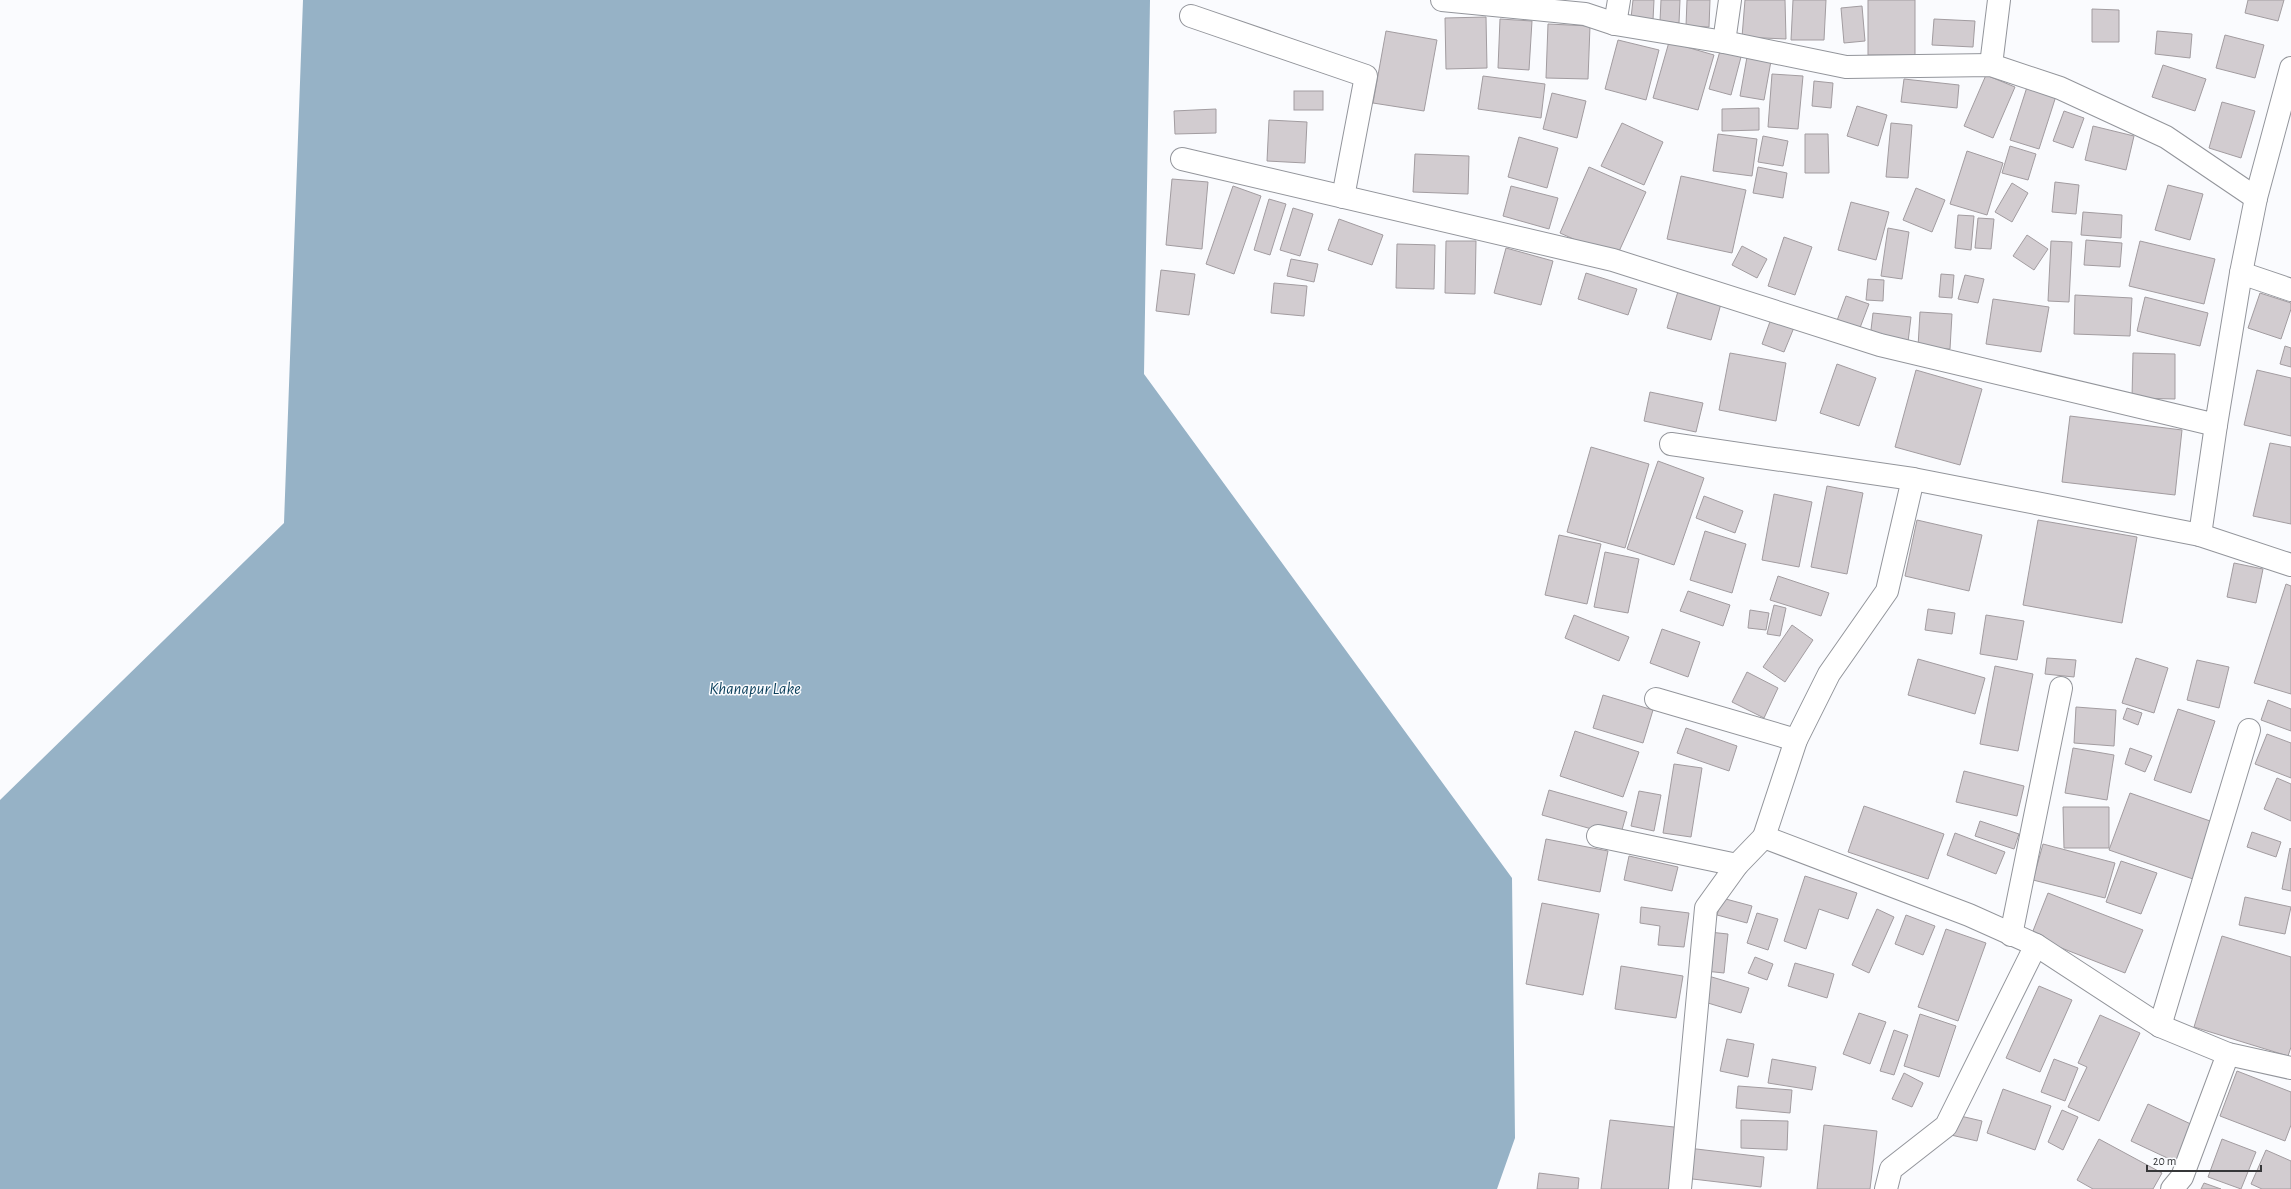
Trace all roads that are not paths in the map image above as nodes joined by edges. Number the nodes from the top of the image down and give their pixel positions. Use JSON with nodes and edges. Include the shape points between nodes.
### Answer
{"nodes":[{"id":1,"x":1442,"y":0,"type":"edge"},
{"id":2,"x":1619,"y":0,"type":"edge"},
{"id":3,"x":1730,"y":0,"type":"edge"},
{"id":4,"x":1999,"y":0,"type":"edge"},
{"id":5,"x":1191,"y":16,"type":"dead end"},
{"id":6,"x":1615,"y":24,"type":"junction"},
{"id":7,"x":1724,"y":42,"type":"junction"},
{"id":8,"x":1992,"y":65,"type":"junction"},
{"id":9,"x":2290,"y":71,"type":"edge"},
{"id":10,"x":1182,"y":159,"type":"dead end"},
{"id":11,"x":1343,"y":197,"type":"junction"},
{"id":12,"x":2256,"y":198,"type":"junction"},
{"id":13,"x":2241,"y":273,"type":"junction"},
{"id":14,"x":2291,"y":290,"type":"edge"},
{"id":15,"x":2216,"y":424,"type":"junction"},
{"id":16,"x":1671,"y":444,"type":"dead end"},
{"id":17,"x":1913,"y":478,"type":"junction"},
{"id":18,"x":2200,"y":535,"type":"junction"},
{"id":19,"x":2291,"y":565,"type":"edge"},
{"id":20,"x":2061,"y":688,"type":"dead end"},
{"id":21,"x":1656,"y":699,"type":"dead end"},
{"id":22,"x":2249,"y":730,"type":"dead end"},
{"id":23,"x":1796,"y":740,"type":"junction"},
{"id":24,"x":1598,"y":836,"type":"dead end"},
{"id":25,"x":1764,"y":837,"type":"junction"},
{"id":26,"x":1737,"y":865,"type":"junction"},
{"id":27,"x":2011,"y":935,"type":"junction"},
{"id":28,"x":2036,"y":945,"type":"junction"},
{"id":29,"x":2160,"y":1026,"type":"junction"},
{"id":30,"x":2228,"y":1054,"type":"junction"},
{"id":31,"x":2291,"y":1068,"type":"edge"},
{"id":32,"x":1680,"y":1189,"type":"edge"},
{"id":33,"x":1886,"y":1189,"type":"edge"},
{"id":34,"x":2172,"y":1189,"type":"edge"}],
"edges":[{"from":1,"to":6,"type":"street","via":[[1586,14]]},
{"from":2,"to":6,"type":"street"},
{"from":3,"to":7,"type":"street"},
{"from":4,"to":8,"type":"street"},
{"from":5,"to":11,"type":"street","via":[[1366,76]]},
{"from":6,"to":7,"type":"street"},
{"from":7,"to":8,"type":"street","via":[[1846,67]]},
{"from":8,"to":12,"type":"street","via":[[2060,88],[2166,137]]},
{"from":9,"to":12,"type":"street"},
{"from":10,"to":11,"type":"street"},
{"from":11,"to":15,"type":"street","via":[[1613,260],[1880,345]]},
{"from":12,"to":13,"type":"street"},
{"from":13,"to":14,"type":"street"},
{"from":13,"to":15,"type":"street"},
{"from":15,"to":18,"type":"street"},
{"from":16,"to":17,"type":"street"},
{"from":17,"to":18,"type":"street"},
{"from":17,"to":23,"type":"street","via":[[1887,591],[1829,674]]},
{"from":18,"to":19,"type":"street"},
{"from":20,"to":27,"type":"street"},
{"from":21,"to":23,"type":"street"},
{"from":22,"to":29,"type":"street"},
{"from":23,"to":25,"type":"street"},
{"from":24,"to":26,"type":"street"},
{"from":25,"to":26,"type":"street"},
{"from":25,"to":27,"type":"street","via":[[1969,915]]},
{"from":26,"to":32,"type":"street","via":[[1706,908]]},
{"from":27,"to":28,"type":"street"},
{"from":28,"to":29,"type":"street"},
{"from":28,"to":33,"type":"street","via":[[1946,1126],[1892,1169]]},
{"from":29,"to":30,"type":"street"},
{"from":30,"to":31,"type":"street"},
{"from":30,"to":34,"type":"street","via":[[2182,1177]]}]}
